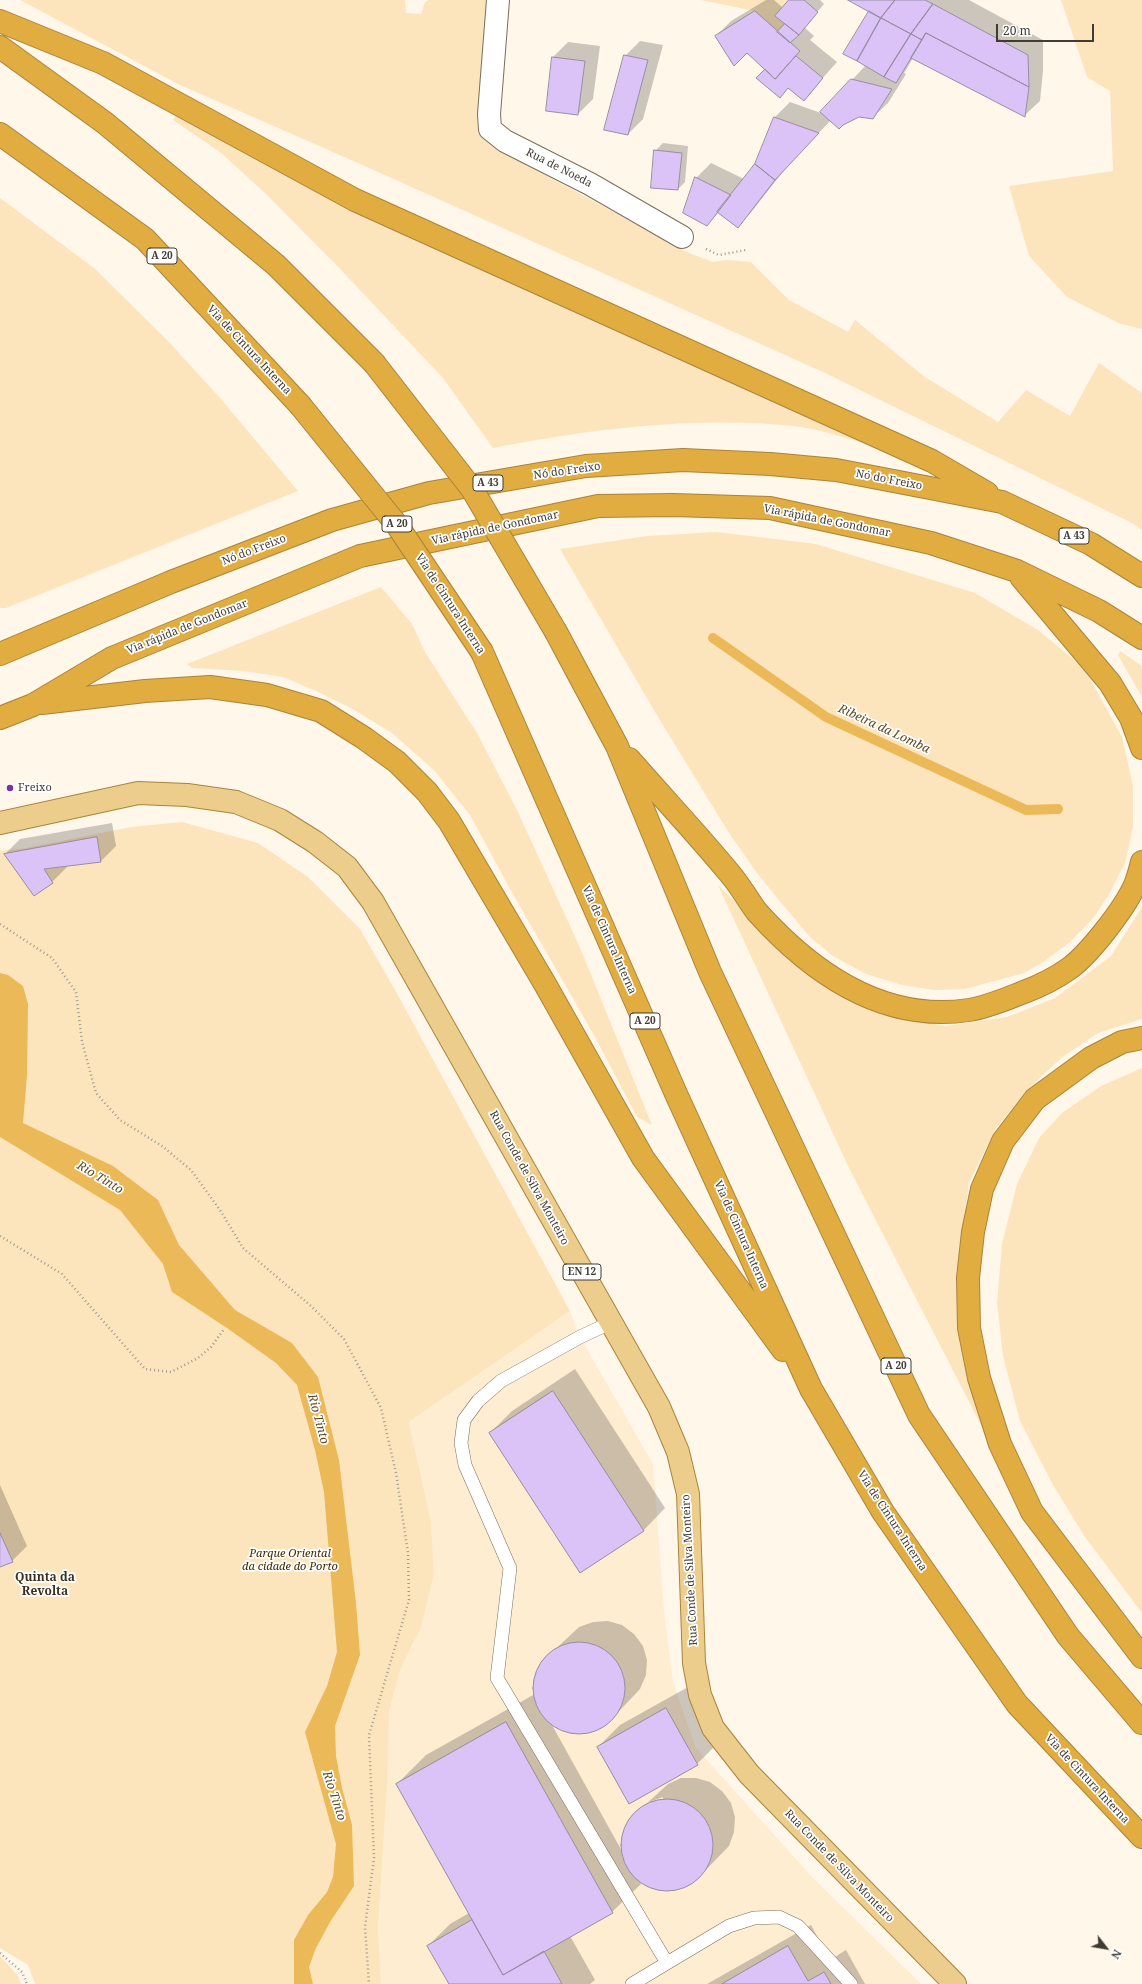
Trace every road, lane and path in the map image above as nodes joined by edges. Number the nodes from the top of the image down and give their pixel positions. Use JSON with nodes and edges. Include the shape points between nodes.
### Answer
{"nodes":[{"id":1,"x":498,"y":0,"type":"edge"},
{"id":2,"x":0,"y":21,"type":"edge"},
{"id":3,"x":0,"y":47,"type":"edge"},
{"id":4,"x":0,"y":134,"type":"edge"},
{"id":5,"x":682,"y":237,"type":"joint"},
{"id":6,"x":746,"y":250,"type":"dead end"},
{"id":7,"x":1002,"y":502,"type":"junction"},
{"id":8,"x":1017,"y":571,"type":"junction"},
{"id":9,"x":1142,"y":576,"type":"edge"},
{"id":10,"x":1142,"y":638,"type":"edge"},
{"id":11,"x":0,"y":654,"type":"edge"},
{"id":12,"x":33,"y":704,"type":"junction"},
{"id":13,"x":0,"y":718,"type":"edge"},
{"id":14,"x":617,"y":746,"type":"junction"},
{"id":15,"x":1142,"y":748,"type":"edge"},
{"id":16,"x":0,"y":823,"type":"edge"},
{"id":17,"x":1142,"y":862,"type":"edge"},
{"id":18,"x":0,"y":924,"type":"edge"},
{"id":19,"x":1142,"y":1038,"type":"edge"},
{"id":20,"x":0,"y":1236,"type":"edge"},
{"id":21,"x":610,"y":1322,"type":"junction"},
{"id":22,"x":224,"y":1329,"type":"dead end"},
{"id":23,"x":811,"y":1389,"type":"junction"},
{"id":24,"x":1142,"y":1657,"type":"edge"},
{"id":25,"x":1142,"y":1723,"type":"edge"},
{"id":26,"x":1140,"y":1835,"type":"edge"},
{"id":27,"x":0,"y":1953,"type":"edge"},
{"id":28,"x":667,"y":1963,"type":"junction"},
{"id":29,"x":27,"y":1984,"type":"edge"},
{"id":30,"x":369,"y":1984,"type":"edge"},
{"id":31,"x":632,"y":1984,"type":"edge"},
{"id":32,"x":851,"y":1984,"type":"edge"},
{"id":33,"x":955,"y":1984,"type":"edge"}],
"edges":[{"from":1,"to":5,"type":"street","name":"Rua de Noeda","via":[[490,128],[505,141],[590,184]]},
{"from":2,"to":7,"type":"highway","via":[[103,63],[355,200],[932,461]]},
{"from":3,"to":14,"type":"highway","number":"A 20","bridge":true,"via":[[105,123],[276,265],[374,363],[472,489],[556,632]]},
{"from":4,"to":23,"type":"highway","name":"Via de Cintura Interna","number":"A 20","bridge":true,"via":[[145,239],[300,405],[397,525],[482,652],[681,1103]]},
{"from":5,"to":6,"type":"path","via":[[719,255]]},
{"from":7,"to":9,"type":"highway","name":"Nó do Freixo","number":"A 43","via":[[1091,544]]},
{"from":7,"to":11,"type":"highway","name":"Nó do Freixo","number":"A 43","via":[[836,470],[683,460],[586,466],[429,494],[332,520],[171,582]]},
{"from":8,"to":10,"type":"highway","via":[[1099,611]]},
{"from":8,"to":12,"type":"highway","name":"Via rápida de Gondomar","via":[[931,543],[770,508],[598,506],[360,556],[112,658]]},
{"from":8,"to":15,"type":"highway","via":[[1110,683],[1131,718]]},
{"from":12,"to":13,"type":"highway","name":"Via rápida de Gondomar"},
{"from":12,"to":23,"type":"highway","via":[[145,691],[210,687],[267,695],[321,712],[397,762],[427,792],[449,821],[643,1158]]},
{"from":14,"to":17,"type":"highway","via":[[732,876],[757,911],[814,966],[873,1000],[905,1008],[935,1011],[969,1010],[1039,986],[1070,968],[1096,943],[1113,919],[1134,886]]},
{"from":14,"to":25,"type":"highway","number":"A 20","via":[[710,972],[919,1415],[1068,1636]]},
{"from":16,"to":21,"type":"main road","name":"Rua Conde de Silva Monteiro","number":"EN 12","via":[[138,794],[187,795],[236,802],[280,820],[315,842],[347,867],[373,902]]},
{"from":18,"to":30,"type":"path","via":[[52,958],[76,992],[82,1042],[96,1093],[120,1120],[162,1146],[191,1170],[243,1248],[311,1306],[344,1339],[381,1408],[396,1473],[408,1553],[409,1600],[369,1735],[374,1858],[365,1926]]},
{"from":19,"to":24,"type":"highway","via":[[1122,1042],[1090,1058],[1035,1099],[1003,1141],[982,1189],[973,1232],[968,1278],[969,1328],[976,1363],[1000,1444],[1032,1512]]},
{"from":20,"to":22,"type":"path","via":[[62,1274],[145,1369],[171,1372],[198,1358],[211,1347]]},
{"from":21,"to":28,"type":"lane","via":[[500,1380],[478,1401],[464,1420],[461,1443],[465,1465],[510,1568],[497,1678]]},
{"from":21,"to":33,"type":"main road","name":"Rua Conde de Silva Monteiro","number":"EN 12","via":[[659,1407],[678,1452],[688,1494],[694,1663],[700,1695],[713,1728],[749,1774]]},
{"from":23,"to":26,"type":"highway","name":"Via de Cintura Interna","number":"A 20","via":[[883,1512],[1017,1704]]},
{"from":27,"to":29,"type":"path","via":[[22,1972]]},
{"from":28,"to":31,"type":"lane"},
{"from":28,"to":32,"type":"lane","via":[[729,1926],[754,1918],[779,1917],[798,1926]]}]}
